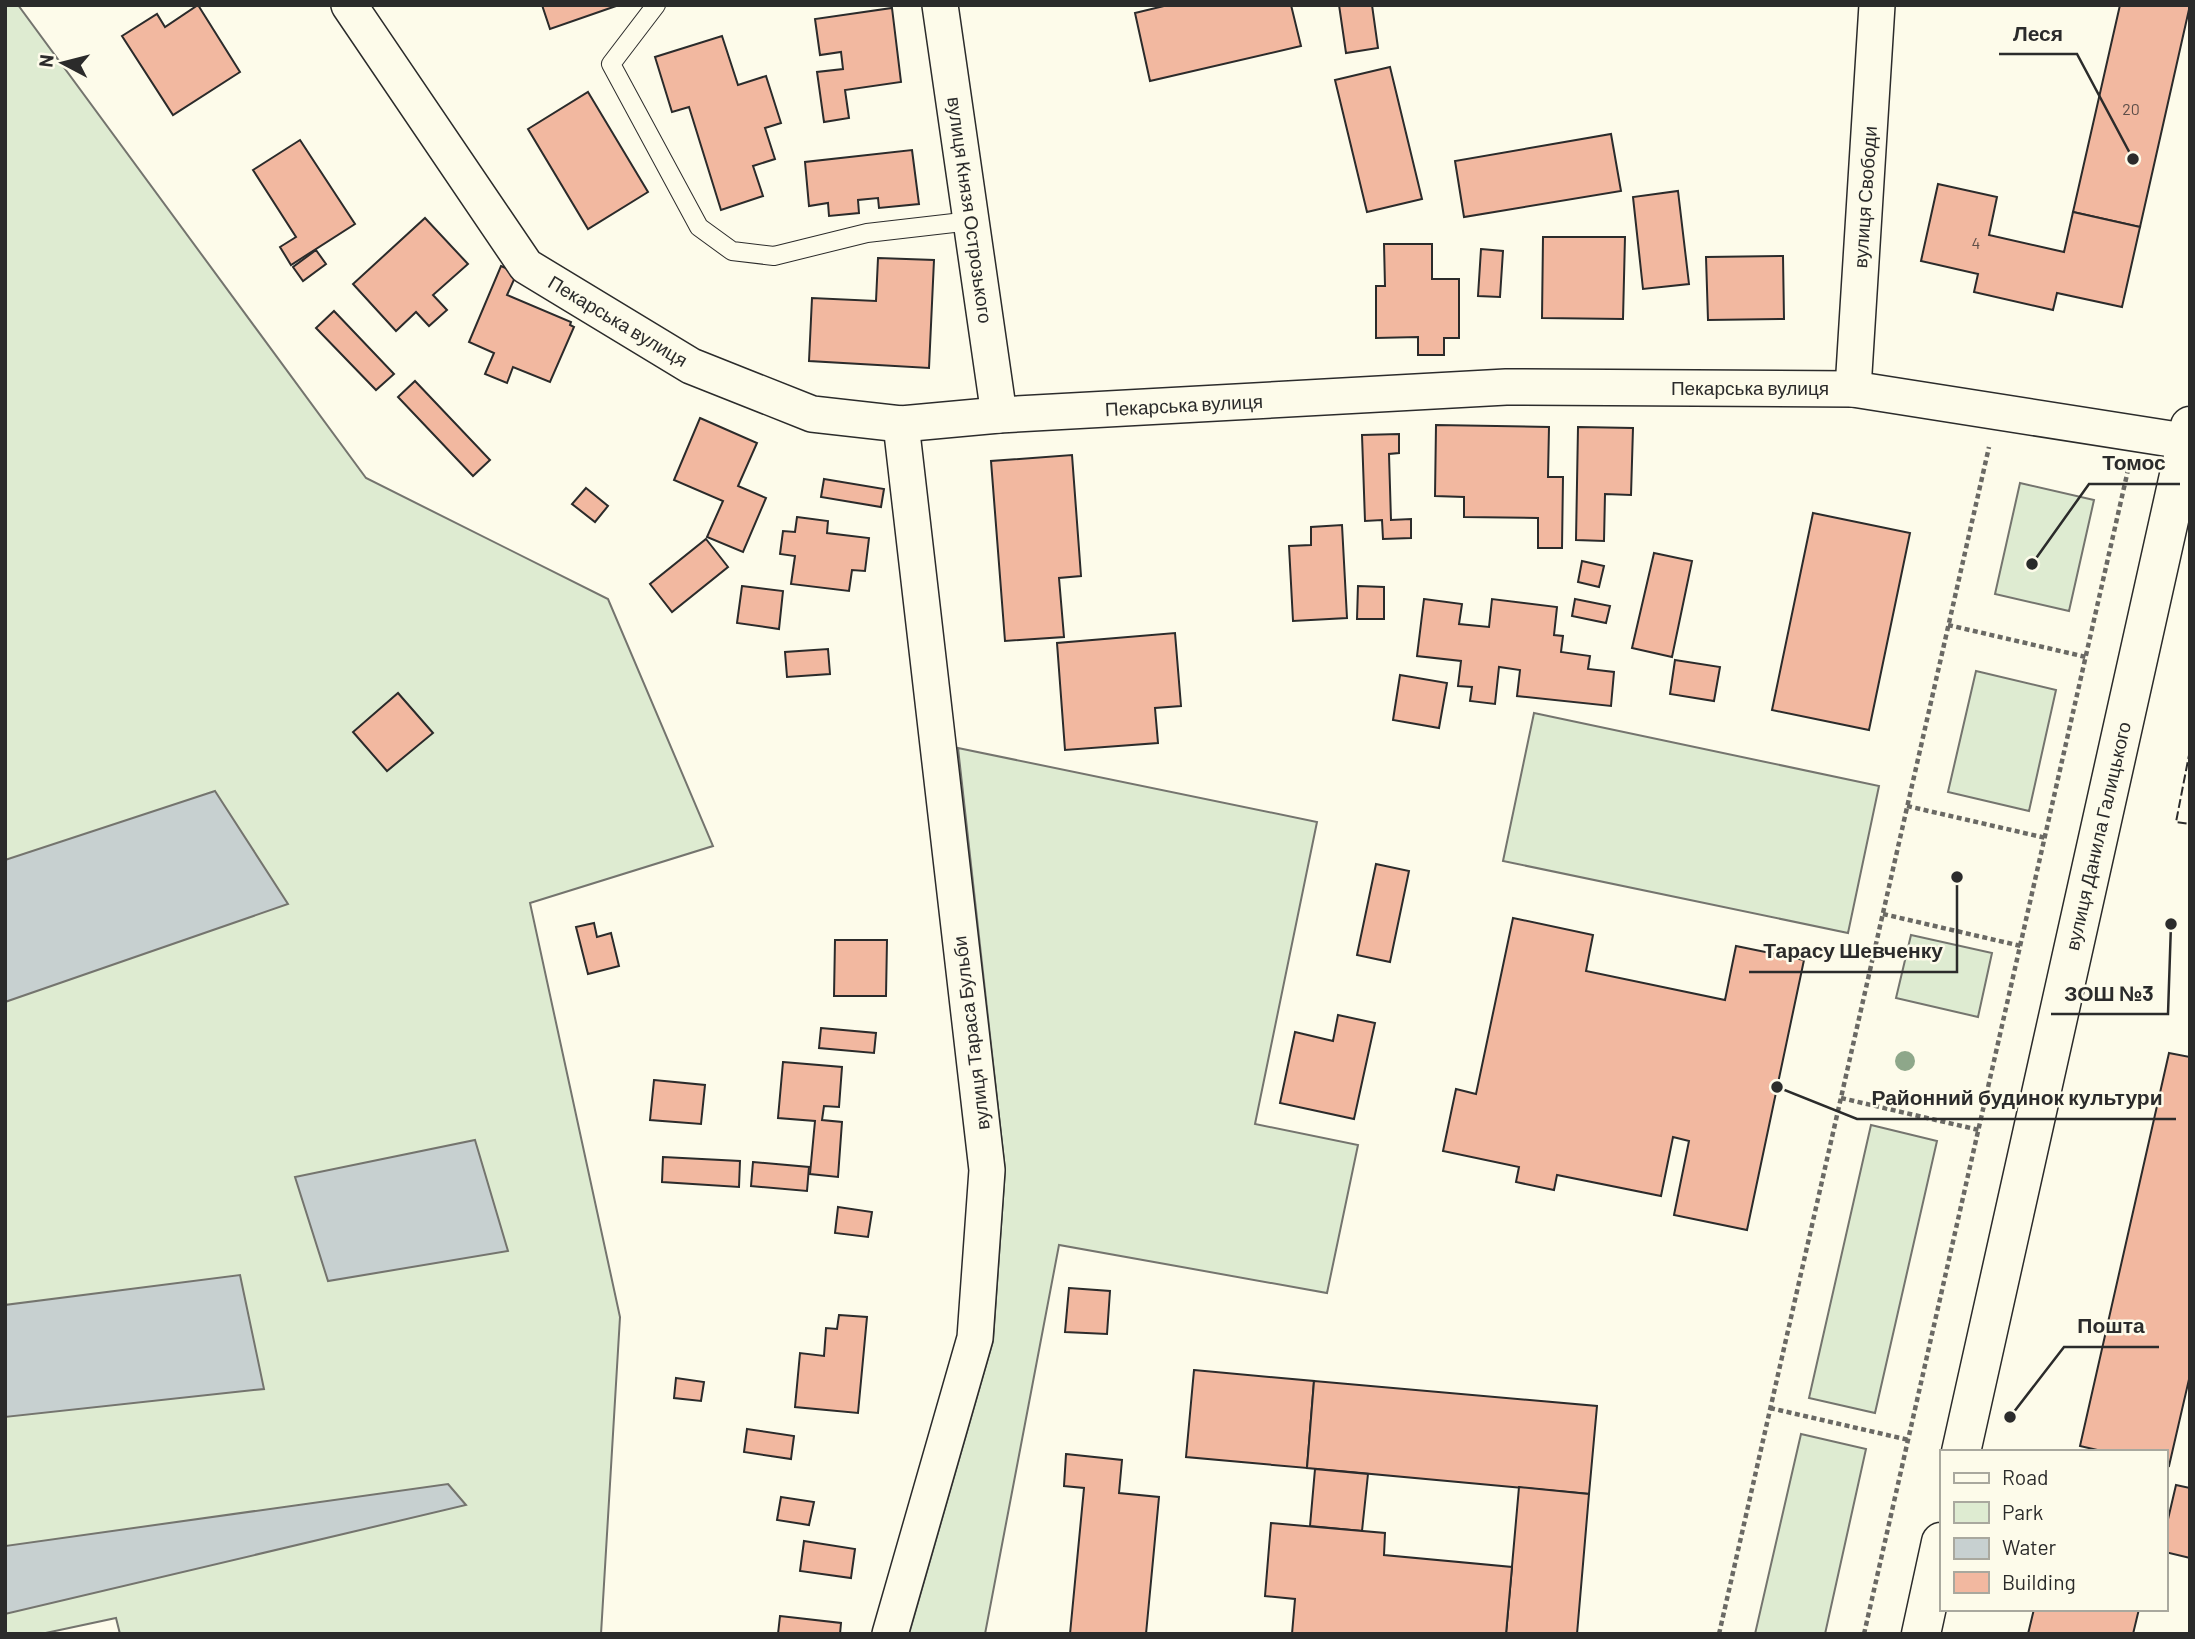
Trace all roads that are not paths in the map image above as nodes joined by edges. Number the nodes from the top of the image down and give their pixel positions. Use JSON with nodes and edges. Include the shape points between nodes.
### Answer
{"nodes":[{"id":1,"x":349,"y":5,"type":"edge"},
{"id":2,"x":656,"y":5,"type":"edge"},
{"id":3,"x":940,"y":5,"type":"edge"},
{"id":4,"x":1877,"y":5,"type":"edge"},
{"id":5,"x":971,"y":220,"type":"junction"},
{"id":6,"x":1853,"y":389,"type":"junction"},
{"id":7,"x":999,"y":415,"type":"junction"},
{"id":8,"x":901,"y":424,"type":"junction"},
{"id":9,"x":2189,"y":436,"type":"edge"},
{"id":10,"x":1961,"y":1450,"type":"edge"},
{"id":11,"x":1940,"y":1547,"type":"edge"},
{"id":12,"x":890,"y":1634,"type":"edge"},
{"id":13,"x":1921,"y":1634,"type":"edge"}],
"edges":[{"from":1,"to":8,"type":"street","name":"Пекарська вулиця","via":[[526,266],[691,366],[812,414]]},
{"from":2,"to":5,"type":"lane","via":[[611,64],[699,227],[732,251],[774,256],[867,233]]},
{"from":3,"to":5,"type":"street","name":"вулиця Князя Острозького"},
{"from":4,"to":6,"type":"street","name":"вулиця Свободи"},
{"from":5,"to":7,"type":"street","name":"вулиця Князя Острозького"},
{"from":6,"to":7,"type":"street","name":"Пекарська вулиця","via":[[1506,387]]},
{"from":6,"to":9,"type":"street","name":"Пекарська вулиця"},
{"from":7,"to":8,"type":"street","name":"Пекарська вулиця"},
{"from":8,"to":12,"type":"street","name":"вулиця Тараса Бульби","via":[[987,1170],[975,1338]]},
{"from":9,"to":10,"type":"main road","name":"вулиця Данила Галицького"},
{"from":11,"to":13,"type":"main road"}]}
